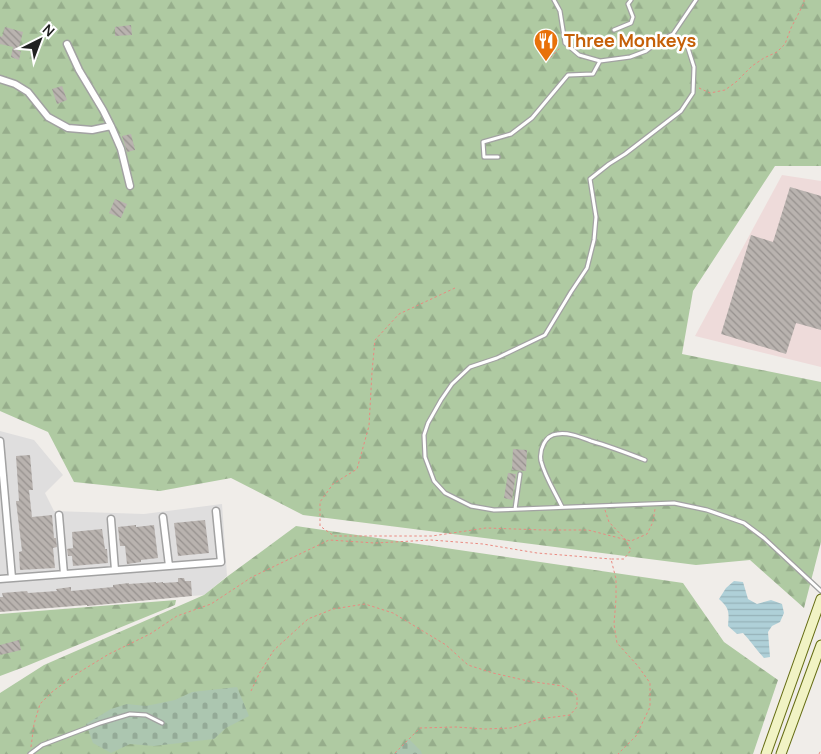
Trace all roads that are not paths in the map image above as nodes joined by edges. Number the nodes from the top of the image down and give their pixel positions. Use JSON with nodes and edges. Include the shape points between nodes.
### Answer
{"nodes":[{"id":1,"x":554,"y":0,"type":"edge"},
{"id":2,"x":631,"y":0,"type":"edge"},
{"id":3,"x":696,"y":0,"type":"edge"},
{"id":4,"x":614,"y":30,"type":"dead end"},
{"id":5,"x":673,"y":34,"type":"junction"},
{"id":6,"x":67,"y":44,"type":"dead end"},
{"id":7,"x":600,"y":61,"type":"junction"},
{"id":8,"x":0,"y":79,"type":"edge"},
{"id":9,"x":111,"y":126,"type":"junction"},
{"id":10,"x":498,"y":157,"type":"dead end"},
{"id":11,"x":130,"y":186,"type":"dead end"},
{"id":12,"x":0,"y":441,"type":"edge"},
{"id":13,"x":646,"y":460,"type":"dead end"},
{"id":14,"x":520,"y":474,"type":"dead end"},
{"id":15,"x":562,"y":507,"type":"junction"},
{"id":16,"x":515,"y":509,"type":"junction"},
{"id":17,"x":216,"y":511,"type":"dead end"},
{"id":18,"x":59,"y":515,"type":"dead end"},
{"id":19,"x":164,"y":517,"type":"dead end"},
{"id":20,"x":111,"y":519,"type":"dead end"},
{"id":21,"x":169,"y":566,"type":"junction"},
{"id":22,"x":115,"y":570,"type":"junction"},
{"id":23,"x":64,"y":574,"type":"junction"},
{"id":24,"x":12,"y":578,"type":"junction"},
{"id":25,"x":0,"y":579,"type":"edge"},
{"id":26,"x":821,"y":591,"type":"edge"},
{"id":27,"x":821,"y":599,"type":"edge"},
{"id":28,"x":821,"y":645,"type":"edge"},
{"id":29,"x":162,"y":723,"type":"dead end"},
{"id":30,"x":30,"y":754,"type":"edge"},
{"id":31,"x":766,"y":754,"type":"edge"},
{"id":32,"x":781,"y":754,"type":"edge"}],
"edges":[{"from":1,"to":7,"type":"lane","via":[[560,11],[565,43],[579,55]]},
{"from":2,"to":4,"type":"lane","via":[[628,4],[633,16],[631,23]]},
{"from":3,"to":5,"type":"lane"},
{"from":5,"to":7,"type":"lane","via":[[630,57]]},
{"from":5,"to":16,"type":"lane","via":[[688,48],[694,67],[693,94],[681,111],[590,180],[596,217],[587,268],[545,335],[470,367],[441,400],[424,435],[425,457],[434,481],[446,493],[472,506]]},
{"from":6,"to":9,"type":"street"},
{"from":7,"to":10,"type":"lane","via":[[593,74],[568,75],[532,118],[511,134],[483,142],[484,157]]},
{"from":8,"to":9,"type":"street","via":[[28,92],[48,117],[68,128],[92,130]]},
{"from":9,"to":11,"type":"street","via":[[121,149]]},
{"from":12,"to":24,"type":"street"},
{"from":13,"to":15,"type":"lane","via":[[570,434],[555,434],[542,447],[541,460]]},
{"from":14,"to":16,"type":"lane"},
{"from":15,"to":16,"type":"lane"},
{"from":15,"to":26,"type":"lane","via":[[674,503],[744,522]]},
{"from":17,"to":21,"type":"street","via":[[221,562]]},
{"from":18,"to":23,"type":"street"},
{"from":19,"to":21,"type":"street"},
{"from":20,"to":22,"type":"street"},
{"from":21,"to":22,"type":"street"},
{"from":22,"to":23,"type":"street"},
{"from":23,"to":24,"type":"street"},
{"from":24,"to":25,"type":"street"},
{"from":27,"to":31,"type":"street"},
{"from":28,"to":32,"type":"street"},
{"from":29,"to":30,"type":"lane","via":[[146,715],[130,714],[42,745]]}]}
